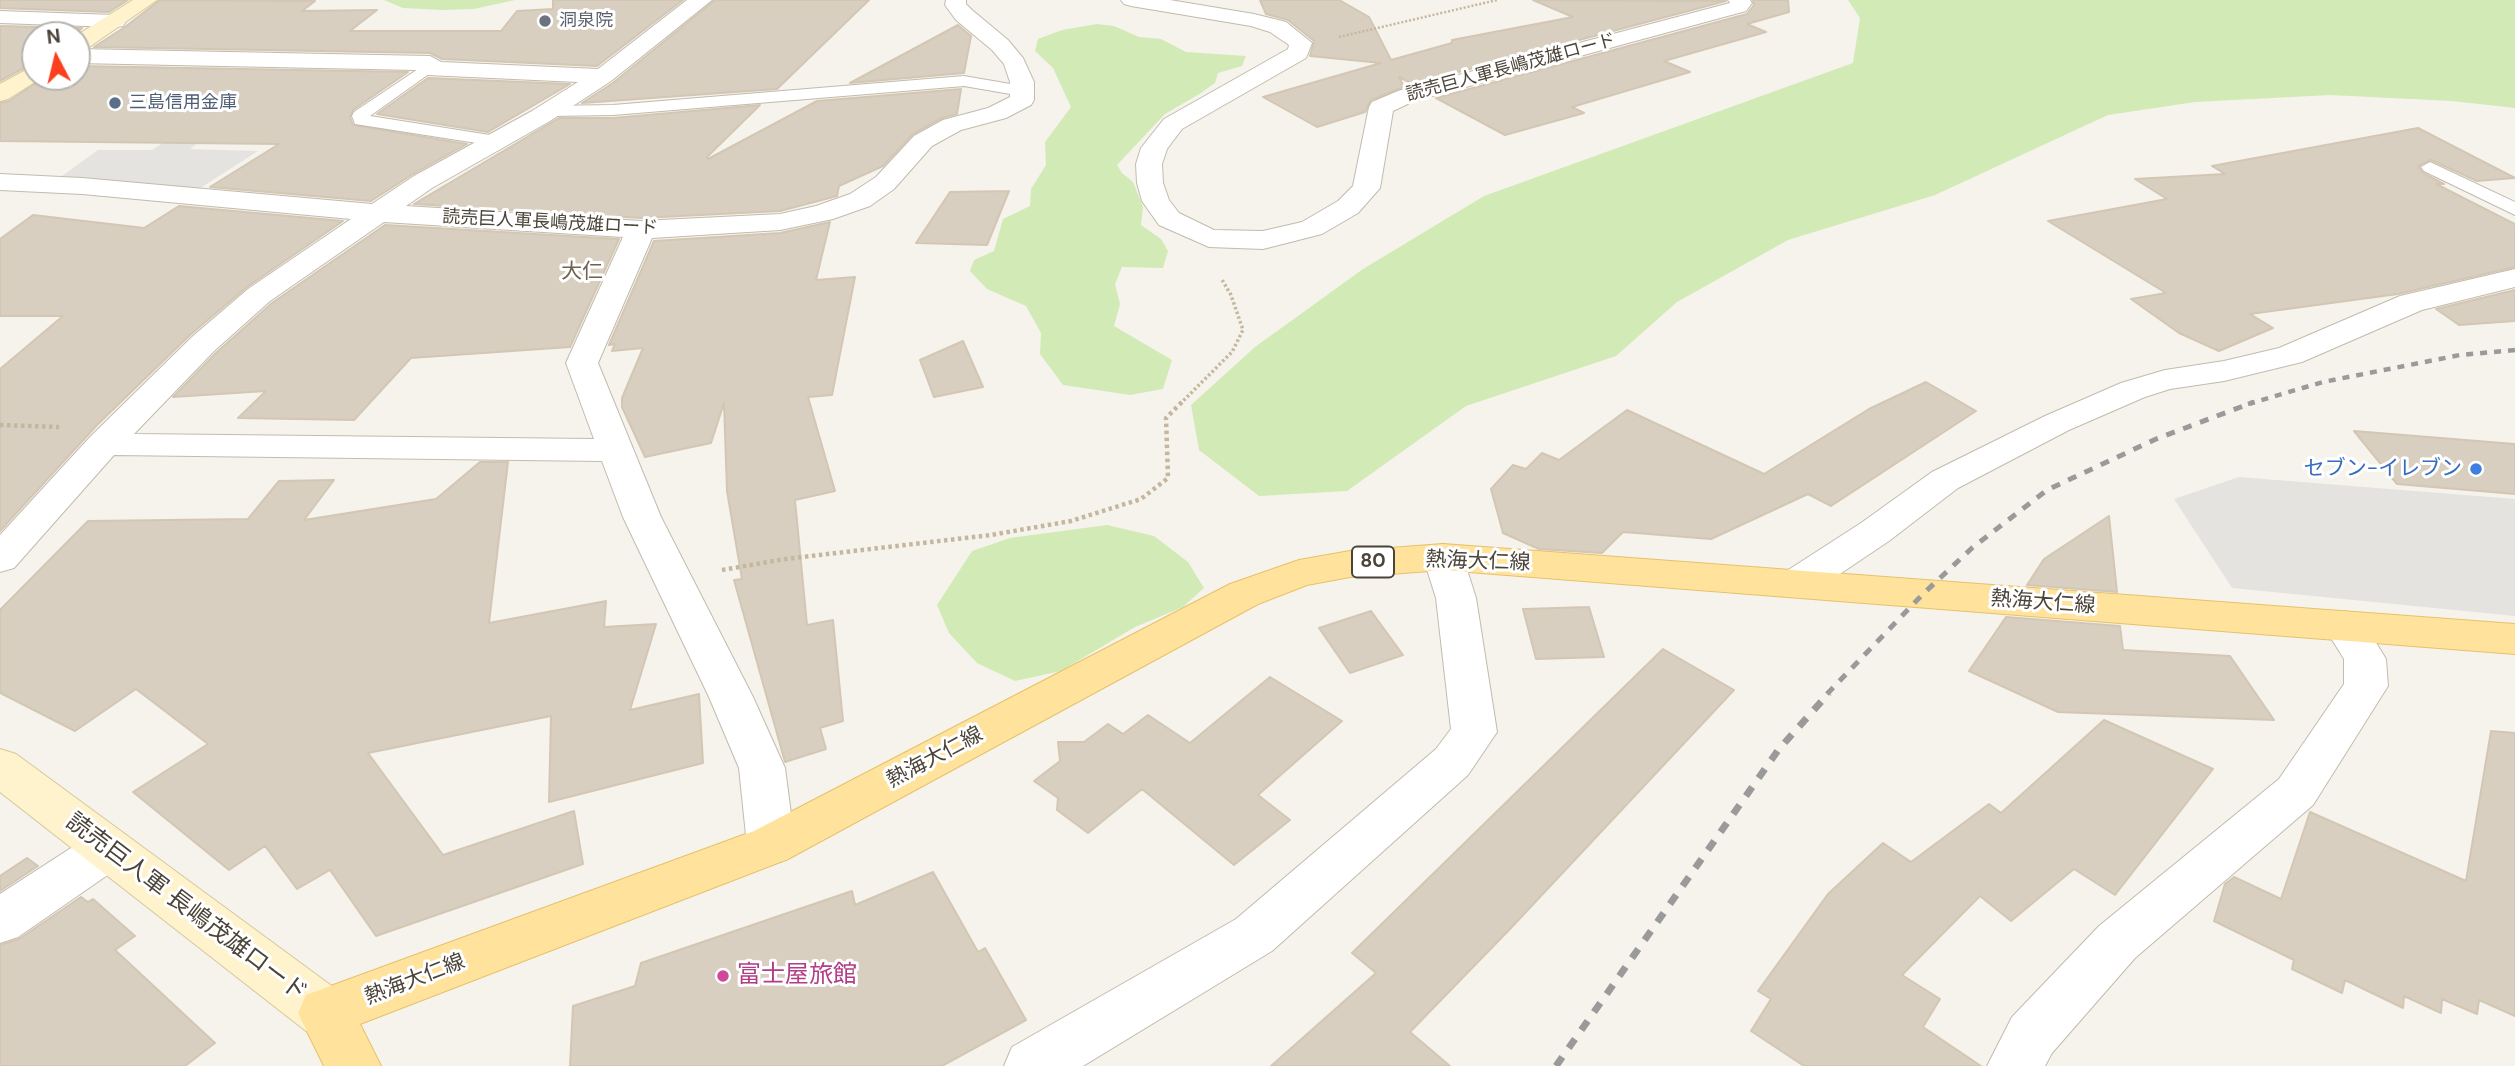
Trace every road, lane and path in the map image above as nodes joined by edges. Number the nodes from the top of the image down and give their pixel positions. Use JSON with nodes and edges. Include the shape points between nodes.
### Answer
{"nodes":[{"id":1,"x":147,"y":0,"type":"edge"},
{"id":2,"x":702,"y":0,"type":"edge"},
{"id":3,"x":956,"y":0,"type":"edge"},
{"id":4,"x":1131,"y":0,"type":"edge"},
{"id":5,"x":1497,"y":0,"type":"edge"},
{"id":6,"x":1738,"y":0,"type":"edge"},
{"id":7,"x":0,"y":17,"type":"edge"},
{"id":8,"x":115,"y":20,"type":"junction"},
{"id":9,"x":91,"y":36,"type":"edge"},
{"id":10,"x":1301,"y":46,"type":"junction"},
{"id":11,"x":91,"y":56,"type":"edge"},
{"id":12,"x":428,"y":68,"type":"junction"},
{"id":13,"x":603,"y":76,"type":"junction"},
{"id":14,"x":21,"y":81,"type":"edge"},
{"id":15,"x":1022,"y":91,"type":"junction"},
{"id":16,"x":0,"y":94,"type":"edge"},
{"id":17,"x":549,"y":111,"type":"junction"},
{"id":18,"x":496,"y":141,"type":"junction"},
{"id":19,"x":2430,"y":167,"type":"dead end"},
{"id":20,"x":0,"y":182,"type":"edge"},
{"id":21,"x":2515,"y":209,"type":"edge"},
{"id":22,"x":377,"y":213,"type":"junction"},
{"id":23,"x":641,"y":230,"type":"junction"},
{"id":24,"x":1209,"y":238,"type":"junction"},
{"id":25,"x":2515,"y":278,"type":"edge"},
{"id":26,"x":104,"y":444,"type":"junction"},
{"id":27,"x":616,"y":450,"type":"junction"},
{"id":28,"x":1443,"y":557,"type":"junction"},
{"id":29,"x":0,"y":559,"type":"edge"},
{"id":30,"x":673,"y":579,"type":"junction"},
{"id":31,"x":1796,"y":584,"type":"junction"},
{"id":32,"x":2344,"y":625,"type":"junction"},
{"id":33,"x":2515,"y":639,"type":"edge"},
{"id":34,"x":0,"y":767,"type":"edge"},
{"id":35,"x":771,"y":845,"type":"junction"},
{"id":36,"x":108,"y":849,"type":"junction"},
{"id":37,"x":0,"y":921,"type":"edge"},
{"id":38,"x":325,"y":1013,"type":"junction"},
{"id":39,"x":353,"y":1066,"type":"edge"},
{"id":40,"x":1032,"y":1066,"type":"edge"},
{"id":41,"x":2015,"y":1066,"type":"edge"}],
"edges":[{"from":1,"to":8,"type":"main road"},
{"from":2,"to":13,"type":"street"},
{"from":3,"to":15,"type":"street","via":[[964,15],[1015,63]]},
{"from":4,"to":10,"type":"street","via":[[1254,20],[1291,34]]},
{"from":5,"to":10,"type":"path"},
{"from":6,"to":24,"type":"street","name":"読売巨人軍長嶋茂雄ロード","via":[[1742,3],[1739,7],[1406,96],[1381,107],[1366,188],[1348,207],[1312,228],[1263,240]]},
{"from":7,"to":8,"type":"street"},
{"from":8,"to":9,"type":"main road"},
{"from":10,"to":24,"type":"street","name":"読売巨人軍長嶋茂雄ロード","via":[[1298,53],[1174,124],[1154,148],[1149,164],[1156,201],[1169,219]]},
{"from":11,"to":12,"type":"street","via":[[430,63]]},
{"from":12,"to":13,"type":"street"},
{"from":12,"to":18,"type":"lane","via":[[360,116],[361,120]]},
{"from":13,"to":17,"type":"street"},
{"from":14,"to":16,"type":"main road"},
{"from":15,"to":17,"type":"lane","via":[[952,81],[613,110]]},
{"from":15,"to":23,"type":"street","name":"読売巨人軍長嶋茂雄ロード","via":[[1022,100],[952,125],[923,141],[885,183],[860,200],[780,222]]},
{"from":17,"to":18,"type":"street"},
{"from":18,"to":22,"type":"street"},
{"from":19,"to":21,"type":"lane"},
{"from":20,"to":22,"type":"street","name":"読売巨人軍長嶋茂雄ロード"},
{"from":22,"to":23,"type":"street","name":"読売巨人軍長嶋茂雄ロード"},
{"from":22,"to":26,"type":"street","via":[[259,295]]},
{"from":23,"to":27,"type":"street","via":[[582,363]]},
{"from":24,"to":30,"type":"path","via":[[1215,269],[1231,295],[1243,330],[1232,352],[1166,418],[1168,478],[1141,499],[1058,523],[991,535],[785,559]]},
{"from":25,"to":31,"type":"street","via":[[2411,303],[2290,355],[2133,390],[1945,480]]},
{"from":26,"to":27,"type":"street"},
{"from":26,"to":29,"type":"street"},
{"from":27,"to":30,"type":"street"},
{"from":28,"to":31,"type":"main road","name":"熱海大仁線","number":"80"},
{"from":28,"to":35,"type":"main road","name":"熱海大仁線","number":"80","via":[[1299,573],[1244,594]]},
{"from":28,"to":40,"type":"street","via":[[1457,597],[1474,732],[1452,762],[1254,935]]},
{"from":30,"to":35,"type":"street","via":[[762,768]]},
{"from":31,"to":32,"type":"main road","name":"熱海大仁線","number":"80"},
{"from":32,"to":33,"type":"main road","name":"熱海大仁線","number":"80"},
{"from":32,"to":41,"type":"street","via":[[2365,659],[2366,686],[2296,792],[2117,942],[2032,1035]]},
{"from":34,"to":36,"type":"main road","name":"読売巨人軍 長嶋茂雄ロード"},
{"from":35,"to":38,"type":"main road","name":"熱海大仁線","number":"80"},
{"from":36,"to":37,"type":"street"},
{"from":36,"to":38,"type":"main road","name":"読売巨人軍 長嶋茂雄ロード"},
{"from":38,"to":39,"type":"main road","name":"読売巨人軍 長嶋茂雄ロード"}]}
